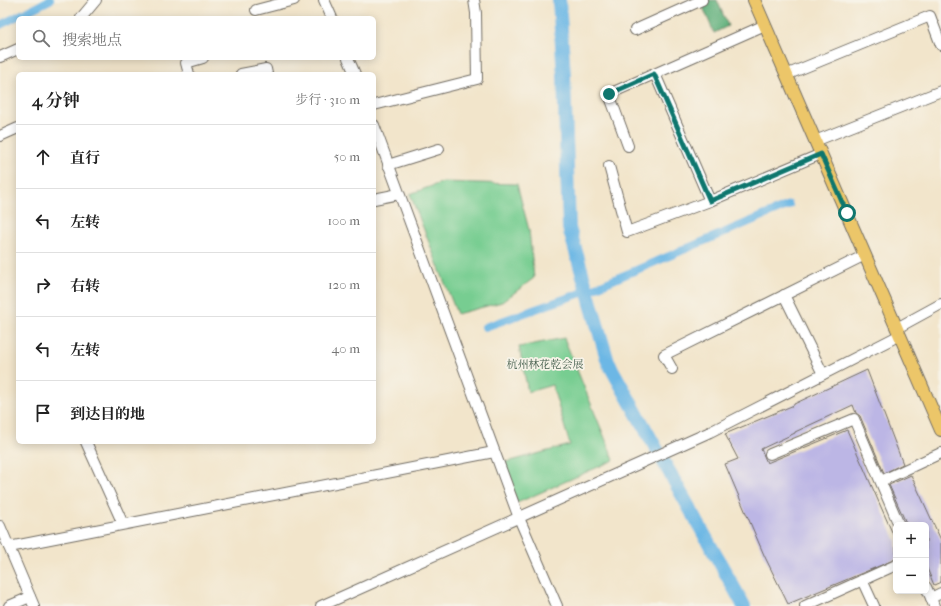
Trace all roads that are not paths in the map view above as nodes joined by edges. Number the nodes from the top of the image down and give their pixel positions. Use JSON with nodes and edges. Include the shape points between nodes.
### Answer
{"nodes":[{"id":1,"x":96,"y":0,"type":"edge"},
{"id":2,"x":294,"y":0,"type":"edge"},
{"id":3,"x":324,"y":0,"type":"edge"},
{"id":4,"x":474,"y":0,"type":"edge"},
{"id":5,"x":702,"y":0,"type":"edge"},
{"id":6,"x":754,"y":0,"type":"edge"},
{"id":7,"x":256,"y":10,"type":"dead end"},
{"id":8,"x":83,"y":16,"type":"edge"},
{"id":9,"x":331,"y":16,"type":"edge"},
{"id":10,"x":765,"y":25,"type":"junction"},
{"id":11,"x":635,"y":30,"type":"dead end"},
{"id":12,"x":941,"y":45,"type":"edge"},
{"id":13,"x":16,"y":50,"type":"edge"},
{"id":14,"x":0,"y":57,"type":"edge"},
{"id":15,"x":196,"y":60,"type":"edge"},
{"id":16,"x":349,"y":60,"type":"edge"},
{"id":17,"x":188,"y":72,"type":"edge"},
{"id":18,"x":251,"y":72,"type":"edge"},
{"id":19,"x":267,"y":72,"type":"edge"},
{"id":20,"x":354,"y":72,"type":"edge"},
{"id":21,"x":654,"y":74,"type":"junction"},
{"id":22,"x":786,"y":75,"type":"junction"},
{"id":23,"x":941,"y":91,"type":"edge"},
{"id":24,"x":376,"y":104,"type":"edge"},
{"id":25,"x":16,"y":129,"type":"edge"},
{"id":26,"x":376,"y":131,"type":"edge"},
{"id":27,"x":0,"y":136,"type":"edge"},
{"id":28,"x":816,"y":141,"type":"junction"},
{"id":29,"x":628,"y":146,"type":"dead end"},
{"id":30,"x":439,"y":149,"type":"dead end"},
{"id":31,"x":821,"y":154,"type":"junction"},
{"id":32,"x":388,"y":165,"type":"junction"},
{"id":33,"x":608,"y":166,"type":"dead end"},
{"id":34,"x":399,"y":194,"type":"junction"},
{"id":35,"x":376,"y":199,"type":"edge"},
{"id":36,"x":710,"y":201,"type":"junction"},
{"id":37,"x":865,"y":255,"type":"junction"},
{"id":38,"x":784,"y":295,"type":"junction"},
{"id":39,"x":941,"y":304,"type":"edge"},
{"id":40,"x":898,"y":332,"type":"junction"},
{"id":41,"x":672,"y":369,"type":"dead end"},
{"id":42,"x":823,"y":374,"type":"junction"},
{"id":43,"x":941,"y":430,"type":"edge"},
{"id":44,"x":87,"y":444,"type":"edge"},
{"id":45,"x":494,"y":452,"type":"junction"},
{"id":46,"x":941,"y":453,"type":"edge"},
{"id":47,"x":770,"y":454,"type":"dead end"},
{"id":48,"x":880,"y":481,"type":"junction"},
{"id":49,"x":519,"y":518,"type":"junction"},
{"id":50,"x":898,"y":522,"type":"edge"},
{"id":51,"x":123,"y":524,"type":"junction"},
{"id":52,"x":0,"y":526,"type":"edge"},
{"id":53,"x":9,"y":546,"type":"junction"},
{"id":54,"x":893,"y":567,"type":"edge"},
{"id":55,"x":862,"y":580,"type":"junction"},
{"id":56,"x":941,"y":593,"type":"edge"},
{"id":57,"x":32,"y":601,"type":"edge"},
{"id":58,"x":932,"y":602,"type":"edge"},
{"id":59,"x":9,"y":606,"type":"edge"},
{"id":60,"x":321,"y":606,"type":"edge"},
{"id":61,"x":557,"y":606,"type":"edge"},
{"id":62,"x":804,"y":606,"type":"edge"},
{"id":63,"x":874,"y":606,"type":"edge"}],
"edges":[{"from":1,"to":8,"type":"street"},
{"from":2,"to":7,"type":"street"},
{"from":3,"to":9,"type":"street"},
{"from":4,"to":24,"type":"street","via":[[477,79]]},
{"from":5,"to":11,"type":"street"},
{"from":6,"to":10,"type":"main road"},
{"from":10,"to":21,"type":"street"},
{"from":10,"to":22,"type":"main road"},
{"from":12,"to":22,"type":"street","via":[[930,16]]},
{"from":13,"to":14,"type":"street"},
{"from":15,"to":17,"type":"street","via":[[186,63]]},
{"from":16,"to":20,"type":"street"},
{"from":18,"to":19,"type":"street","via":[[266,69]]},
{"from":21,"to":29,"type":"street","via":[[609,94]]},
{"from":21,"to":36,"type":"street"},
{"from":22,"to":28,"type":"main road"},
{"from":23,"to":28,"type":"street"},
{"from":25,"to":27,"type":"street"},
{"from":26,"to":32,"type":"street"},
{"from":28,"to":31,"type":"main road"},
{"from":30,"to":32,"type":"street"},
{"from":31,"to":36,"type":"street"},
{"from":31,"to":37,"type":"main road"},
{"from":32,"to":34,"type":"street"},
{"from":33,"to":36,"type":"street","via":[[627,232]]},
{"from":34,"to":35,"type":"street"},
{"from":34,"to":45,"type":"street"},
{"from":37,"to":38,"type":"street"},
{"from":37,"to":40,"type":"main road"},
{"from":38,"to":41,"type":"street","via":[[664,355]]},
{"from":38,"to":42,"type":"street"},
{"from":39,"to":40,"type":"street"},
{"from":40,"to":42,"type":"street"},
{"from":40,"to":43,"type":"main road"},
{"from":42,"to":49,"type":"street","via":[[687,443]]},
{"from":44,"to":51,"type":"street"},
{"from":45,"to":49,"type":"street"},
{"from":45,"to":51,"type":"street"},
{"from":46,"to":48,"type":"street"},
{"from":47,"to":48,"type":"street","via":[[854,419]]},
{"from":48,"to":50,"type":"street"},
{"from":49,"to":60,"type":"street"},
{"from":49,"to":61,"type":"street"},
{"from":51,"to":53,"type":"street"},
{"from":52,"to":53,"type":"street"},
{"from":53,"to":57,"type":"street"},
{"from":54,"to":55,"type":"street"},
{"from":55,"to":62,"type":"street"},
{"from":55,"to":63,"type":"street"},
{"from":56,"to":58,"type":"street"},
{"from":57,"to":59,"type":"street"}]}
